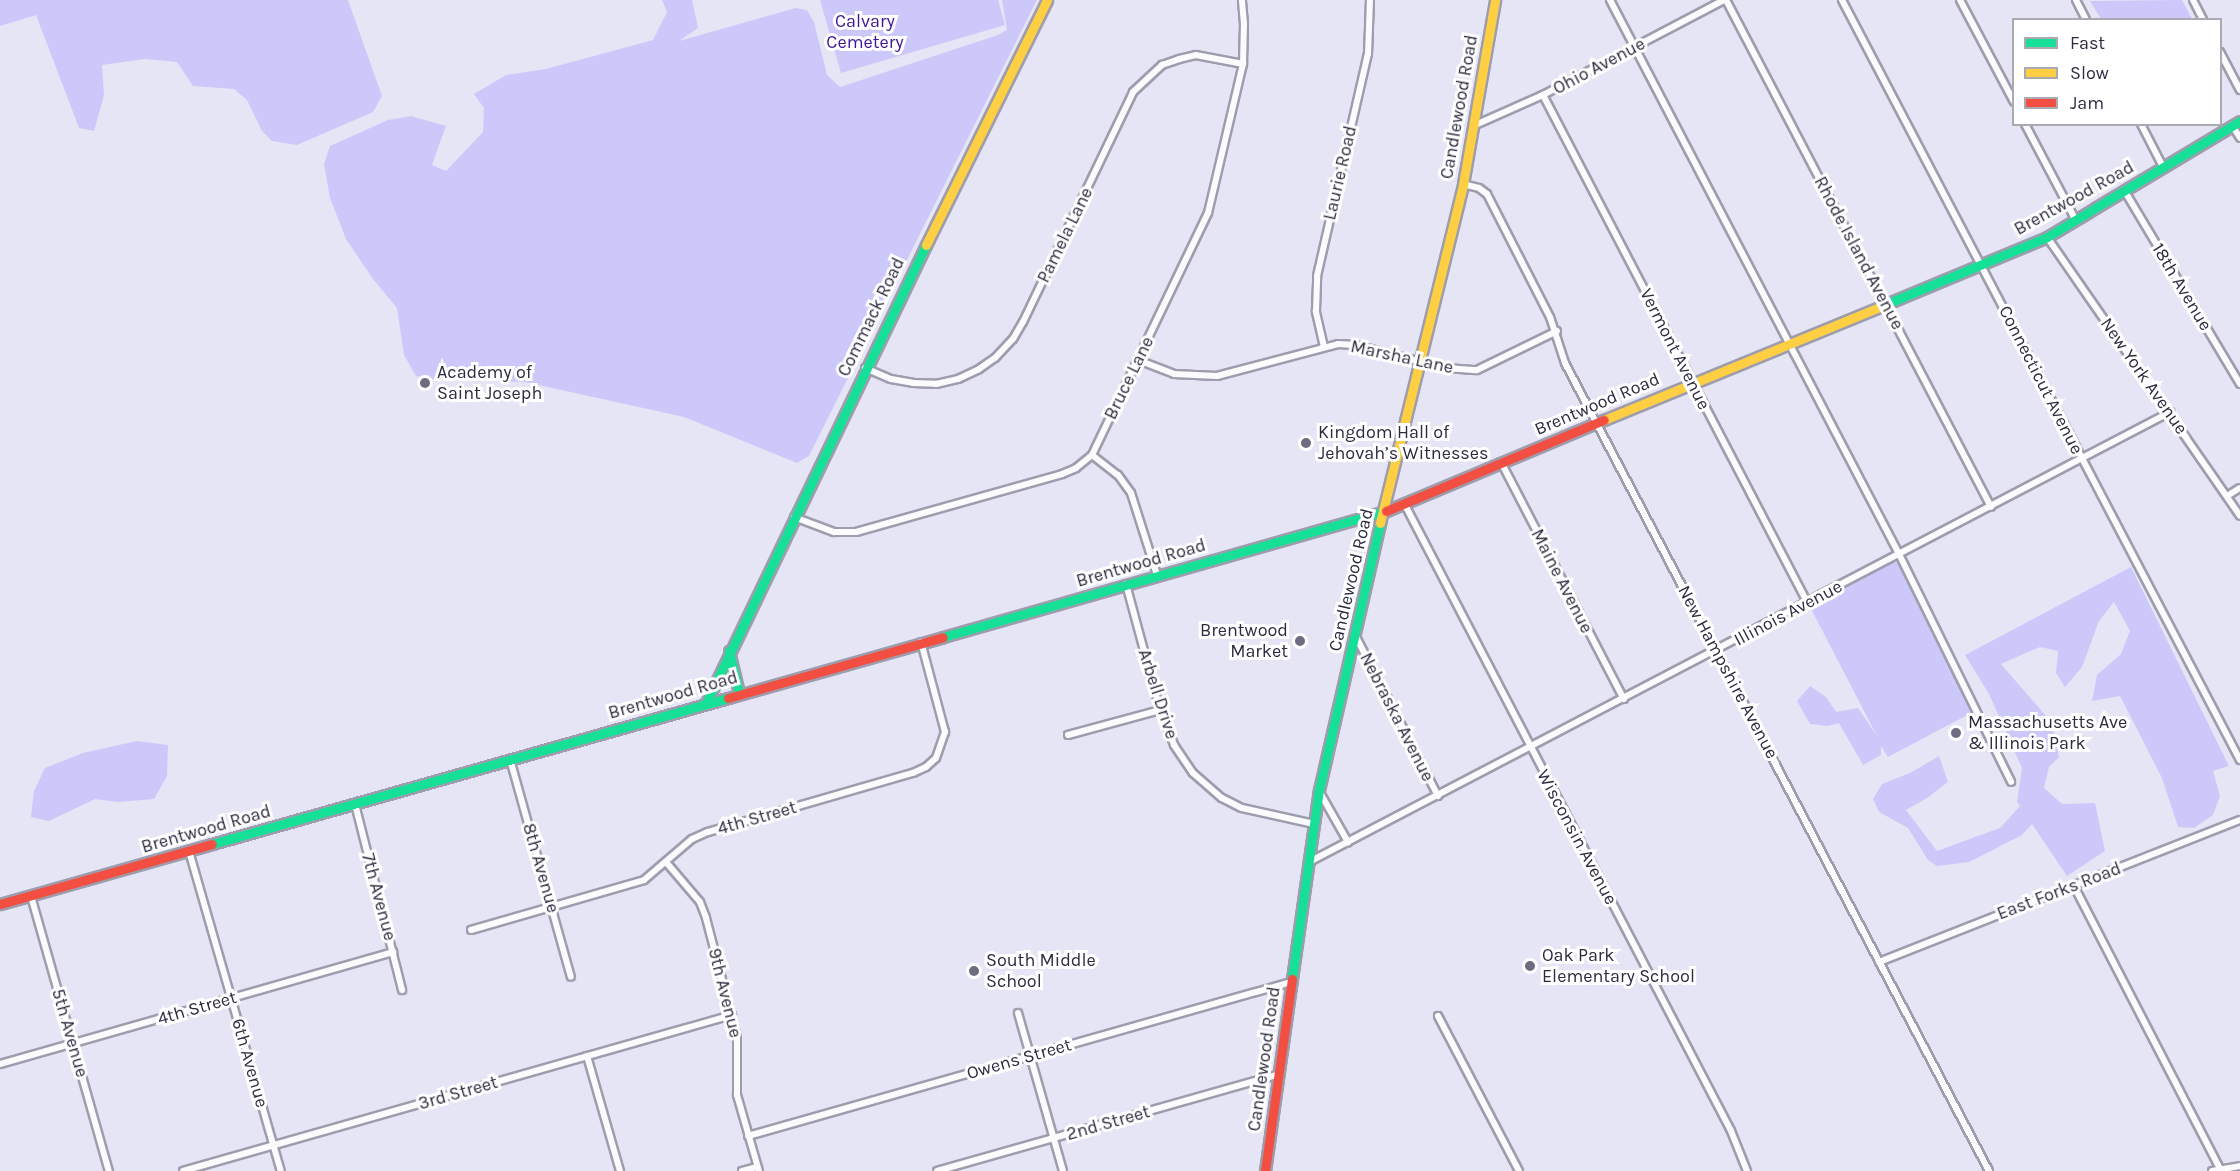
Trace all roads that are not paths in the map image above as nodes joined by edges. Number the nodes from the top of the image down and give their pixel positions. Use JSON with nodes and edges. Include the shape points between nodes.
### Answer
{"nodes":[{"id":1,"x":1047,"y":0,"type":"edge"},
{"id":2,"x":1242,"y":0,"type":"edge"},
{"id":3,"x":1370,"y":0,"type":"edge"},
{"id":4,"x":1495,"y":0,"type":"edge"},
{"id":5,"x":1610,"y":0,"type":"edge"},
{"id":6,"x":1725,"y":0,"type":"edge"},
{"id":7,"x":1842,"y":0,"type":"edge"},
{"id":8,"x":1960,"y":0,"type":"edge"},
{"id":9,"x":2076,"y":0,"type":"edge"},
{"id":10,"x":2193,"y":0,"type":"edge"},
{"id":11,"x":2085,"y":18,"type":"edge"},
{"id":12,"x":2202,"y":18,"type":"edge"},
{"id":13,"x":1635,"y":46,"type":"junction"},
{"id":14,"x":2222,"y":56,"type":"edge"},
{"id":15,"x":1243,"y":64,"type":"junction"},
{"id":16,"x":2240,"y":90,"type":"edge"},
{"id":17,"x":1543,"y":95,"type":"junction"},
{"id":18,"x":2012,"y":100,"type":"edge"},
{"id":19,"x":2236,"y":123,"type":"edge"},
{"id":20,"x":1473,"y":126,"type":"junction"},
{"id":21,"x":2026,"y":126,"type":"edge"},
{"id":22,"x":2142,"y":126,"type":"edge"},
{"id":23,"x":2240,"y":138,"type":"edge"},
{"id":24,"x":2163,"y":167,"type":"junction"},
{"id":25,"x":1462,"y":184,"type":"junction"},
{"id":26,"x":2124,"y":190,"type":"junction"},
{"id":27,"x":2075,"y":219,"type":"junction"},
{"id":28,"x":2047,"y":237,"type":"junction"},
{"id":29,"x":1982,"y":263,"type":"junction"},
{"id":30,"x":1885,"y":302,"type":"junction"},
{"id":31,"x":1557,"y":331,"type":"junction"},
{"id":32,"x":1789,"y":342,"type":"junction"},
{"id":33,"x":1324,"y":347,"type":"junction"},
{"id":34,"x":1138,"y":360,"type":"junction"},
{"id":35,"x":1420,"y":360,"type":"junction"},
{"id":36,"x":865,"y":368,"type":"junction"},
{"id":37,"x":1692,"y":383,"type":"junction"},
{"id":38,"x":2240,"y":384,"type":"edge"},
{"id":39,"x":2170,"y":412,"type":"junction"},
{"id":40,"x":1597,"y":422,"type":"junction"},
{"id":41,"x":1092,"y":455,"type":"junction"},
{"id":42,"x":2082,"y":459,"type":"junction"},
{"id":43,"x":1501,"y":462,"type":"junction"},
{"id":44,"x":2240,"y":488,"type":"edge"},
{"id":45,"x":2227,"y":496,"type":"junction"},
{"id":46,"x":1404,"y":503,"type":"junction"},
{"id":47,"x":1991,"y":507,"type":"junction"},
{"id":48,"x":1383,"y":512,"type":"junction"},
{"id":49,"x":2240,"y":516,"type":"edge"},
{"id":50,"x":794,"y":517,"type":"junction"},
{"id":51,"x":1899,"y":554,"type":"junction"},
{"id":52,"x":1157,"y":575,"type":"junction"},
{"id":53,"x":1126,"y":584,"type":"junction"},
{"id":54,"x":1807,"y":602,"type":"junction"},
{"id":55,"x":1356,"y":637,"type":"junction"},
{"id":56,"x":921,"y":642,"type":"junction"},
{"id":57,"x":1717,"y":650,"type":"junction"},
{"id":58,"x":729,"y":651,"type":"junction"},
{"id":59,"x":739,"y":693,"type":"junction"},
{"id":60,"x":1624,"y":699,"type":"junction"},
{"id":61,"x":706,"y":703,"type":"junction"},
{"id":62,"x":1160,"y":710,"type":"junction"},
{"id":63,"x":1068,"y":735,"type":"dead end"},
{"id":64,"x":1530,"y":749,"type":"junction"},
{"id":65,"x":510,"y":759,"type":"junction"},
{"id":66,"x":2240,"y":760,"type":"edge"},
{"id":67,"x":2011,"y":782,"type":"dead end"},
{"id":68,"x":1319,"y":790,"type":"junction"},
{"id":69,"x":1438,"y":796,"type":"junction"},
{"id":70,"x":355,"y":804,"type":"junction"},
{"id":71,"x":2240,"y":820,"type":"edge"},
{"id":72,"x":1314,"y":824,"type":"junction"},
{"id":73,"x":1348,"y":843,"type":"junction"},
{"id":74,"x":189,"y":851,"type":"junction"},
{"id":75,"x":666,"y":861,"type":"junction"},
{"id":76,"x":1309,"y":862,"type":"junction"},
{"id":77,"x":2074,"y":886,"type":"junction"},
{"id":78,"x":31,"y":896,"type":"junction"},
{"id":79,"x":0,"y":904,"type":"edge"},
{"id":80,"x":552,"y":906,"type":"junction"},
{"id":81,"x":471,"y":930,"type":"dead end"},
{"id":82,"x":393,"y":951,"type":"junction"},
{"id":83,"x":1879,"y":962,"type":"junction"},
{"id":84,"x":571,"y":977,"type":"dead end"},
{"id":85,"x":1291,"y":982,"type":"junction"},
{"id":86,"x":402,"y":990,"type":"dead end"},
{"id":87,"x":231,"y":999,"type":"junction"},
{"id":88,"x":1018,"y":1013,"type":"dead end"},
{"id":89,"x":732,"y":1015,"type":"junction"},
{"id":90,"x":1438,"y":1016,"type":"dead end"},
{"id":91,"x":73,"y":1044,"type":"junction"},
{"id":92,"x":1030,"y":1055,"type":"junction"},
{"id":93,"x":587,"y":1056,"type":"junction"},
{"id":94,"x":0,"y":1064,"type":"edge"},
{"id":95,"x":1280,"y":1074,"type":"junction"},
{"id":96,"x":748,"y":1136,"type":"junction"},
{"id":97,"x":1054,"y":1139,"type":"junction"},
{"id":98,"x":274,"y":1145,"type":"junction"},
{"id":99,"x":2240,"y":1166,"type":"edge"},
{"id":100,"x":758,"y":1169,"type":"edge"},
{"id":101,"x":1262,"y":1170,"type":"edge"},
{"id":102,"x":2221,"y":1170,"type":"edge"},
{"id":103,"x":109,"y":1171,"type":"edge"},
{"id":104,"x":183,"y":1171,"type":"edge"},
{"id":105,"x":281,"y":1171,"type":"edge"},
{"id":106,"x":620,"y":1171,"type":"edge"},
{"id":107,"x":742,"y":1171,"type":"edge"},
{"id":108,"x":937,"y":1171,"type":"edge"},
{"id":109,"x":1064,"y":1171,"type":"edge"},
{"id":110,"x":1519,"y":1171,"type":"edge"},
{"id":111,"x":1747,"y":1171,"type":"edge"},
{"id":112,"x":1989,"y":1171,"type":"edge"},
{"id":113,"x":2212,"y":1171,"type":"edge"}],
"edges":[{"from":1,"to":36,"type":"street","name":"Commack Road"},
{"from":2,"to":15,"type":"street","name":"Bruce Lane"},
{"from":3,"to":33,"type":"street","name":"Laurie Road","via":[[1368,54],[1317,276],[1316,311]]},
{"from":4,"to":20,"type":"street","name":"Candlewood Road"},
{"from":5,"to":13,"type":"street"},
{"from":6,"to":13,"type":"street","name":"Ohio Avenue"},
{"from":6,"to":30,"type":"street","name":"Rhode Island Avenue"},
{"from":7,"to":29,"type":"street","name":"Connecticut Avenue"},
{"from":8,"to":18,"type":"street"},
{"from":9,"to":11,"type":"street"},
{"from":10,"to":12,"type":"street"},
{"from":13,"to":17,"type":"street","name":"Ohio Avenue"},
{"from":13,"to":32,"type":"street"},
{"from":14,"to":16,"type":"street"},
{"from":15,"to":34,"type":"street","name":"Bruce Lane","via":[[1208,213]]},
{"from":15,"to":36,"type":"street","name":"Pamela Lane","via":[[1196,56],[1179,59],[1162,65],[1133,92],[1023,322],[995,358],[958,379],[936,384],[913,384]]},
{"from":17,"to":20,"type":"street","name":"Ohio Avenue"},
{"from":17,"to":37,"type":"street","name":"Vermont Avenue"},
{"from":19,"to":23,"type":"street"},
{"from":19,"to":24,"type":"street","name":"Brentwood Road"},
{"from":20,"to":25,"type":"street","name":"Candlewood Road"},
{"from":21,"to":27,"type":"street"},
{"from":22,"to":24,"type":"street"},
{"from":24,"to":26,"type":"street","name":"Brentwood Road"},
{"from":25,"to":31,"type":"street","name":"New Hampshire Avenue","via":[[1487,194]]},
{"from":25,"to":35,"type":"street","name":"Candlewood Road"},
{"from":26,"to":27,"type":"street","name":"Brentwood Road"},
{"from":26,"to":38,"type":"street","name":"18th Avenue"},
{"from":27,"to":28,"type":"street","name":"Brentwood Road"},
{"from":28,"to":29,"type":"street","name":"Brentwood Road"},
{"from":28,"to":39,"type":"street","name":"New York Avenue"},
{"from":29,"to":30,"type":"street","name":"Brentwood Road"},
{"from":29,"to":42,"type":"street","name":"Connecticut Avenue"},
{"from":30,"to":32,"type":"street","name":"Brentwood Road"},
{"from":30,"to":47,"type":"street","name":"Rhode Island Avenue"},
{"from":31,"to":35,"type":"street","name":"Marsha Lane","via":[[1477,370]]},
{"from":31,"to":40,"type":"street","name":"New Hampshire Avenue","via":[[1565,363]]},
{"from":32,"to":37,"type":"street","name":"Brentwood Road"},
{"from":32,"to":51,"type":"street"},
{"from":33,"to":34,"type":"street","name":"Marsha Lane","via":[[1217,376],[1174,374]]},
{"from":33,"to":35,"type":"street","name":"Marsha Lane","via":[[1355,345]]},
{"from":34,"to":41,"type":"street","name":"Bruce Lane"},
{"from":35,"to":48,"type":"street","name":"Candlewood Road"},
{"from":36,"to":50,"type":"street","name":"Commack Road"},
{"from":37,"to":40,"type":"street","name":"Brentwood Road"},
{"from":37,"to":54,"type":"street","name":"Vermont Avenue"},
{"from":39,"to":42,"type":"street","name":"Illinois Avenue"},
{"from":39,"to":45,"type":"street","name":"New York Avenue"},
{"from":40,"to":43,"type":"street","name":"Brentwood Road"},
{"from":40,"to":57,"type":"street","name":"New Hampshire Avenue"},
{"from":41,"to":50,"type":"street","via":[[1062,474],[856,532],[834,532]]},
{"from":41,"to":52,"type":"street","via":[[1118,475],[1131,493]]},
{"from":42,"to":47,"type":"street","name":"Illinois Avenue"},
{"from":42,"to":66,"type":"street","name":"Connecticut Avenue"},
{"from":43,"to":46,"type":"street","name":"Brentwood Road"},
{"from":43,"to":60,"type":"street","name":"Maine Avenue"},
{"from":44,"to":45,"type":"street"},
{"from":45,"to":49,"type":"street","name":"New York Avenue"},
{"from":46,"to":48,"type":"street","name":"Brentwood Road"},
{"from":46,"to":64,"type":"street","name":"Wisconsin Avenue"},
{"from":47,"to":51,"type":"street","name":"Illinois Avenue"},
{"from":48,"to":52,"type":"street","name":"Brentwood Road"},
{"from":48,"to":55,"type":"street","name":"Candlewood Road"},
{"from":50,"to":58,"type":"street","name":"Commack Road"},
{"from":51,"to":54,"type":"street","name":"Illinois Avenue"},
{"from":51,"to":67,"type":"street"},
{"from":52,"to":53,"type":"street","name":"Brentwood Road"},
{"from":53,"to":56,"type":"street","name":"Brentwood Road"},
{"from":53,"to":62,"type":"street","name":"Arbell Drive"},
{"from":54,"to":57,"type":"street","name":"Illinois Avenue"},
{"from":55,"to":68,"type":"street","name":"Candlewood Road"},
{"from":55,"to":69,"type":"street","name":"Nebraska Avenue"},
{"from":56,"to":59,"type":"street","name":"Brentwood Road"},
{"from":56,"to":75,"type":"street","name":"4th Street","via":[[945,732],[936,758],[913,773],[708,832],[692,839]]},
{"from":57,"to":60,"type":"street","name":"Illinois Avenue"},
{"from":57,"to":83,"type":"street","name":"New Hampshire Avenue"},
{"from":58,"to":59,"type":"street"},
{"from":58,"to":61,"type":"street","name":"Commack Road"},
{"from":59,"to":61,"type":"street","name":"Brentwood Road"},
{"from":60,"to":64,"type":"street","name":"Illinois Avenue"},
{"from":61,"to":65,"type":"street","name":"Brentwood Road"},
{"from":62,"to":63,"type":"street"},
{"from":62,"to":72,"type":"street","name":"Arbell Drive","via":[[1182,759],[1193,774],[1222,798],[1259,814]]},
{"from":64,"to":69,"type":"street","name":"Illinois Avenue"},
{"from":64,"to":111,"type":"street","name":"Wisconsin Avenue","via":[[1731,1131]]},
{"from":65,"to":70,"type":"street","name":"Brentwood Road"},
{"from":65,"to":80,"type":"street","name":"8th Avenue"},
{"from":68,"to":72,"type":"street","name":"Candlewood Road"},
{"from":68,"to":73,"type":"street"},
{"from":69,"to":73,"type":"street","name":"Illinois Avenue"},
{"from":70,"to":74,"type":"street","name":"Brentwood Road"},
{"from":70,"to":82,"type":"street","name":"7th Avenue"},
{"from":71,"to":77,"type":"street","name":"East Forks Road"},
{"from":72,"to":76,"type":"street","name":"Candlewood Road"},
{"from":73,"to":76,"type":"street","name":"Illinois Avenue"},
{"from":74,"to":78,"type":"street","name":"Brentwood Road"},
{"from":74,"to":87,"type":"street","name":"6th Avenue"},
{"from":75,"to":80,"type":"street","name":"4th Street","via":[[644,880]]},
{"from":75,"to":89,"type":"street","name":"9th Avenue","via":[[700,902]]},
{"from":76,"to":85,"type":"street","name":"Candlewood Road"},
{"from":77,"to":83,"type":"street","name":"East Forks Road"},
{"from":77,"to":102,"type":"street"},
{"from":78,"to":79,"type":"street","name":"Brentwood Road"},
{"from":78,"to":91,"type":"street","name":"5th Avenue"},
{"from":80,"to":81,"type":"street","name":"4th Street"},
{"from":80,"to":84,"type":"street","name":"8th Avenue"},
{"from":82,"to":86,"type":"street","name":"7th Avenue"},
{"from":82,"to":87,"type":"street","name":"4th Street"},
{"from":83,"to":112,"type":"street","name":"New Hampshire Avenue"},
{"from":85,"to":92,"type":"street","name":"Owens Street"},
{"from":85,"to":95,"type":"street","name":"Candlewood Road"},
{"from":87,"to":91,"type":"street","name":"4th Street"},
{"from":87,"to":98,"type":"street","name":"6th Avenue"},
{"from":88,"to":92,"type":"street"},
{"from":89,"to":93,"type":"street","name":"3rd Street"},
{"from":89,"to":96,"type":"street","name":"9th Avenue","via":[[738,1053],[737,1095]]},
{"from":90,"to":110,"type":"street"},
{"from":91,"to":94,"type":"street","name":"4th Street"},
{"from":91,"to":103,"type":"street","name":"5th Avenue"},
{"from":92,"to":96,"type":"street","name":"Owens Street"},
{"from":92,"to":97,"type":"street"},
{"from":93,"to":98,"type":"street","name":"3rd Street"},
{"from":93,"to":106,"type":"street"},
{"from":95,"to":97,"type":"street","name":"2nd Street"},
{"from":95,"to":101,"type":"street","name":"Candlewood Road"},
{"from":96,"to":100,"type":"street","name":"9th Avenue"},
{"from":97,"to":108,"type":"street","name":"2nd Street"},
{"from":97,"to":109,"type":"street"},
{"from":98,"to":104,"type":"street","name":"3rd Street"},
{"from":98,"to":105,"type":"street","name":"6th Avenue"},
{"from":99,"to":102,"type":"street"},
{"from":100,"to":107,"type":"street"},
{"from":102,"to":113,"type":"street"}]}
